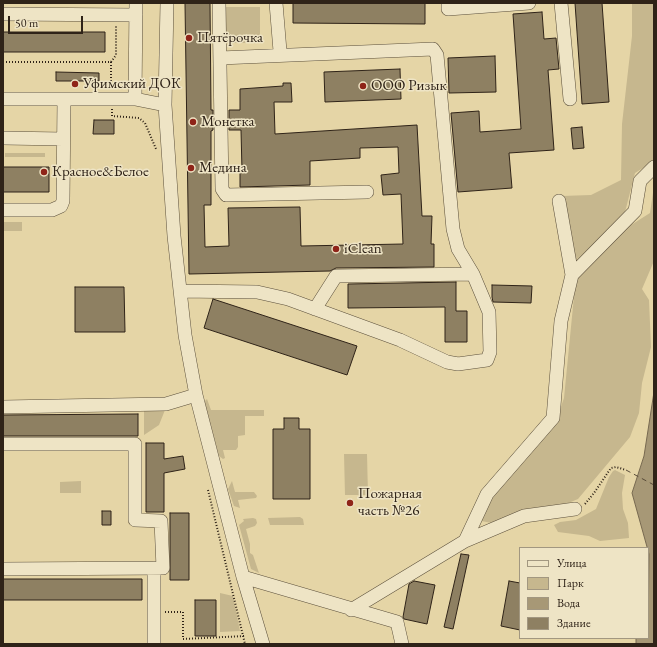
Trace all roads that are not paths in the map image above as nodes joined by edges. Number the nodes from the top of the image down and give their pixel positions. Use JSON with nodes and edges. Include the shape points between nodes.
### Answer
{"nodes":[{"id":1,"x":167,"y":3,"type":"edge"},
{"id":2,"x":219,"y":3,"type":"edge"},
{"id":3,"x":276,"y":3,"type":"edge"},
{"id":4,"x":448,"y":3,"type":"edge"},
{"id":5,"x":529,"y":3,"type":"edge"},
{"id":6,"x":561,"y":3,"type":"edge"},
{"id":7,"x":71,"y":9,"type":"edge"},
{"id":8,"x":136,"y":9,"type":"edge"},
{"id":9,"x":3,"y":14,"type":"edge"},
{"id":10,"x":280,"y":51,"type":"dead end"},
{"id":11,"x":220,"y":58,"type":"junction"},
{"id":12,"x":3,"y":99,"type":"edge"},
{"id":13,"x":64,"y":99,"type":"junction"},
{"id":14,"x":135,"y":99,"type":"junction"},
{"id":15,"x":570,"y":99,"type":"dead end"},
{"id":16,"x":165,"y":105,"type":"junction"},
{"id":17,"x":3,"y":138,"type":"edge"},
{"id":18,"x":63,"y":139,"type":"junction"},
{"id":19,"x":654,"y":167,"type":"edge"},
{"id":20,"x":367,"y":192,"type":"dead end"},
{"id":21,"x":559,"y":201,"type":"dead end"},
{"id":22,"x":3,"y":210,"type":"edge"},
{"id":23,"x":473,"y":274,"type":"junction"},
{"id":24,"x":572,"y":276,"type":"junction"},
{"id":25,"x":180,"y":291,"type":"junction"},
{"id":26,"x":315,"y":309,"type":"junction"},
{"id":27,"x":196,"y":395,"type":"junction"},
{"id":28,"x":3,"y":407,"type":"edge"},
{"id":29,"x":3,"y":444,"type":"edge"},
{"id":30,"x":575,"y":509,"type":"road end"},
{"id":31,"x":465,"y":541,"type":"junction"},
{"id":32,"x":154,"y":568,"type":"junction"},
{"id":33,"x":3,"y":569,"type":"edge"},
{"id":34,"x":243,"y":576,"type":"junction"},
{"id":35,"x":351,"y":610,"type":"junction"},
{"id":36,"x":154,"y":644,"type":"edge"},
{"id":37,"x":263,"y":644,"type":"edge"},
{"id":38,"x":402,"y":644,"type":"edge"}],
"edges":[{"from":1,"to":16,"type":"street"},
{"from":2,"to":11,"type":"street"},
{"from":3,"to":10,"type":"street"},
{"from":4,"to":5,"type":"street","via":[[448,9]]},
{"from":6,"to":15,"type":"street"},
{"from":7,"to":8,"type":"street","via":[[116,15]]},
{"from":7,"to":9,"type":"street"},
{"from":8,"to":14,"type":"street"},
{"from":11,"to":20,"type":"street","via":[[222,189],[226,195]]},
{"from":11,"to":23,"type":"street","via":[[433,49],[437,55],[454,229],[458,249]]},
{"from":12,"to":13,"type":"street"},
{"from":13,"to":14,"type":"street"},
{"from":13,"to":18,"type":"street"},
{"from":14,"to":16,"type":"street"},
{"from":16,"to":25,"type":"street"},
{"from":17,"to":18,"type":"street"},
{"from":18,"to":22,"type":"street","via":[[61,206],[52,210]]},
{"from":19,"to":24,"type":"street","via":[[640,181],[635,211]]},
{"from":21,"to":24,"type":"street"},
{"from":23,"to":26,"type":"street","via":[[336,276]]},
{"from":23,"to":26,"type":"street","via":[[489,312],[490,352],[487,360],[458,364],[447,362],[400,340]]},
{"from":24,"to":31,"type":"street","via":[[561,321],[553,418],[486,494]]},
{"from":25,"to":26,"type":"street","via":[[257,292],[288,299]]},
{"from":25,"to":27,"type":"street"},
{"from":27,"to":28,"type":"street","via":[[166,404]]},
{"from":27,"to":34,"type":"street"},
{"from":29,"to":32,"type":"street","via":[[135,444],[134,520],[161,521],[163,568]]},
{"from":30,"to":31,"type":"street","via":[[524,516]]},
{"from":31,"to":35,"type":"street"},
{"from":32,"to":33,"type":"street"},
{"from":32,"to":36,"type":"street"},
{"from":34,"to":35,"type":"street"},
{"from":34,"to":37,"type":"street"},
{"from":35,"to":38,"type":"street","via":[[397,622]]}]}
